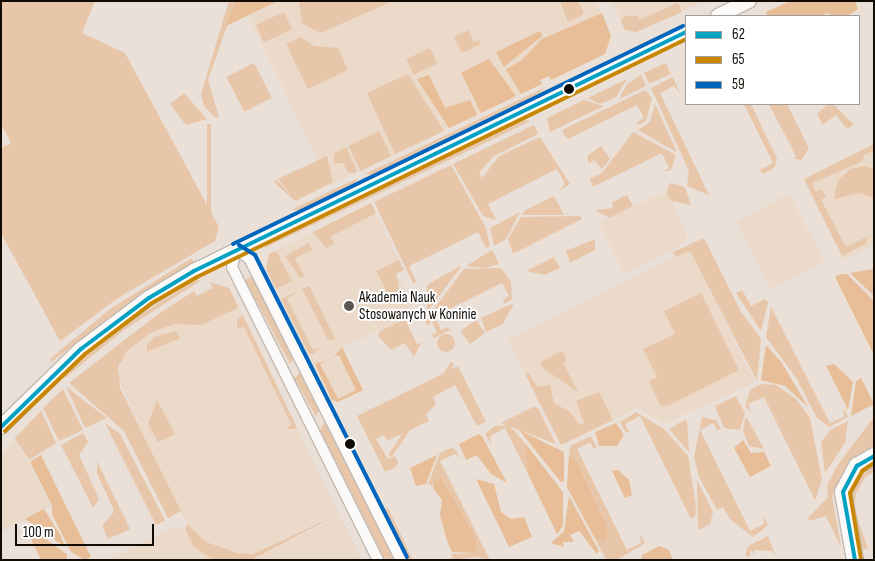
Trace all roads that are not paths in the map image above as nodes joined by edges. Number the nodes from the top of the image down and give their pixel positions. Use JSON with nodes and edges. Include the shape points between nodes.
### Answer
{"nodes":[{"id":1,"x":749,"y":1,"type":"edge"},
{"id":2,"x":720,"y":15,"type":"edge"},
{"id":3,"x":685,"y":32,"type":"edge"},
{"id":4,"x":236,"y":250,"type":"junction"},
{"id":5,"x":1,"y":427,"type":"edge"},
{"id":6,"x":874,"y":456,"type":"edge"},
{"id":7,"x":378,"y":560,"type":"edge"},
{"id":8,"x":401,"y":560,"type":"edge"},
{"id":9,"x":855,"y":560,"type":"edge"}],
"edges":[{"from":1,"to":2,"type":"main road"},
{"from":3,"to":4,"type":"main road"},
{"from":4,"to":5,"type":"main road","via":[[171,284],[111,325],[55,372]]},
{"from":4,"to":7,"type":"street","via":[[232,267]]},
{"from":4,"to":8,"type":"street","via":[[250,258]]},
{"from":6,"to":9,"type":"main road","via":[[857,466],[843,492]]}]}
